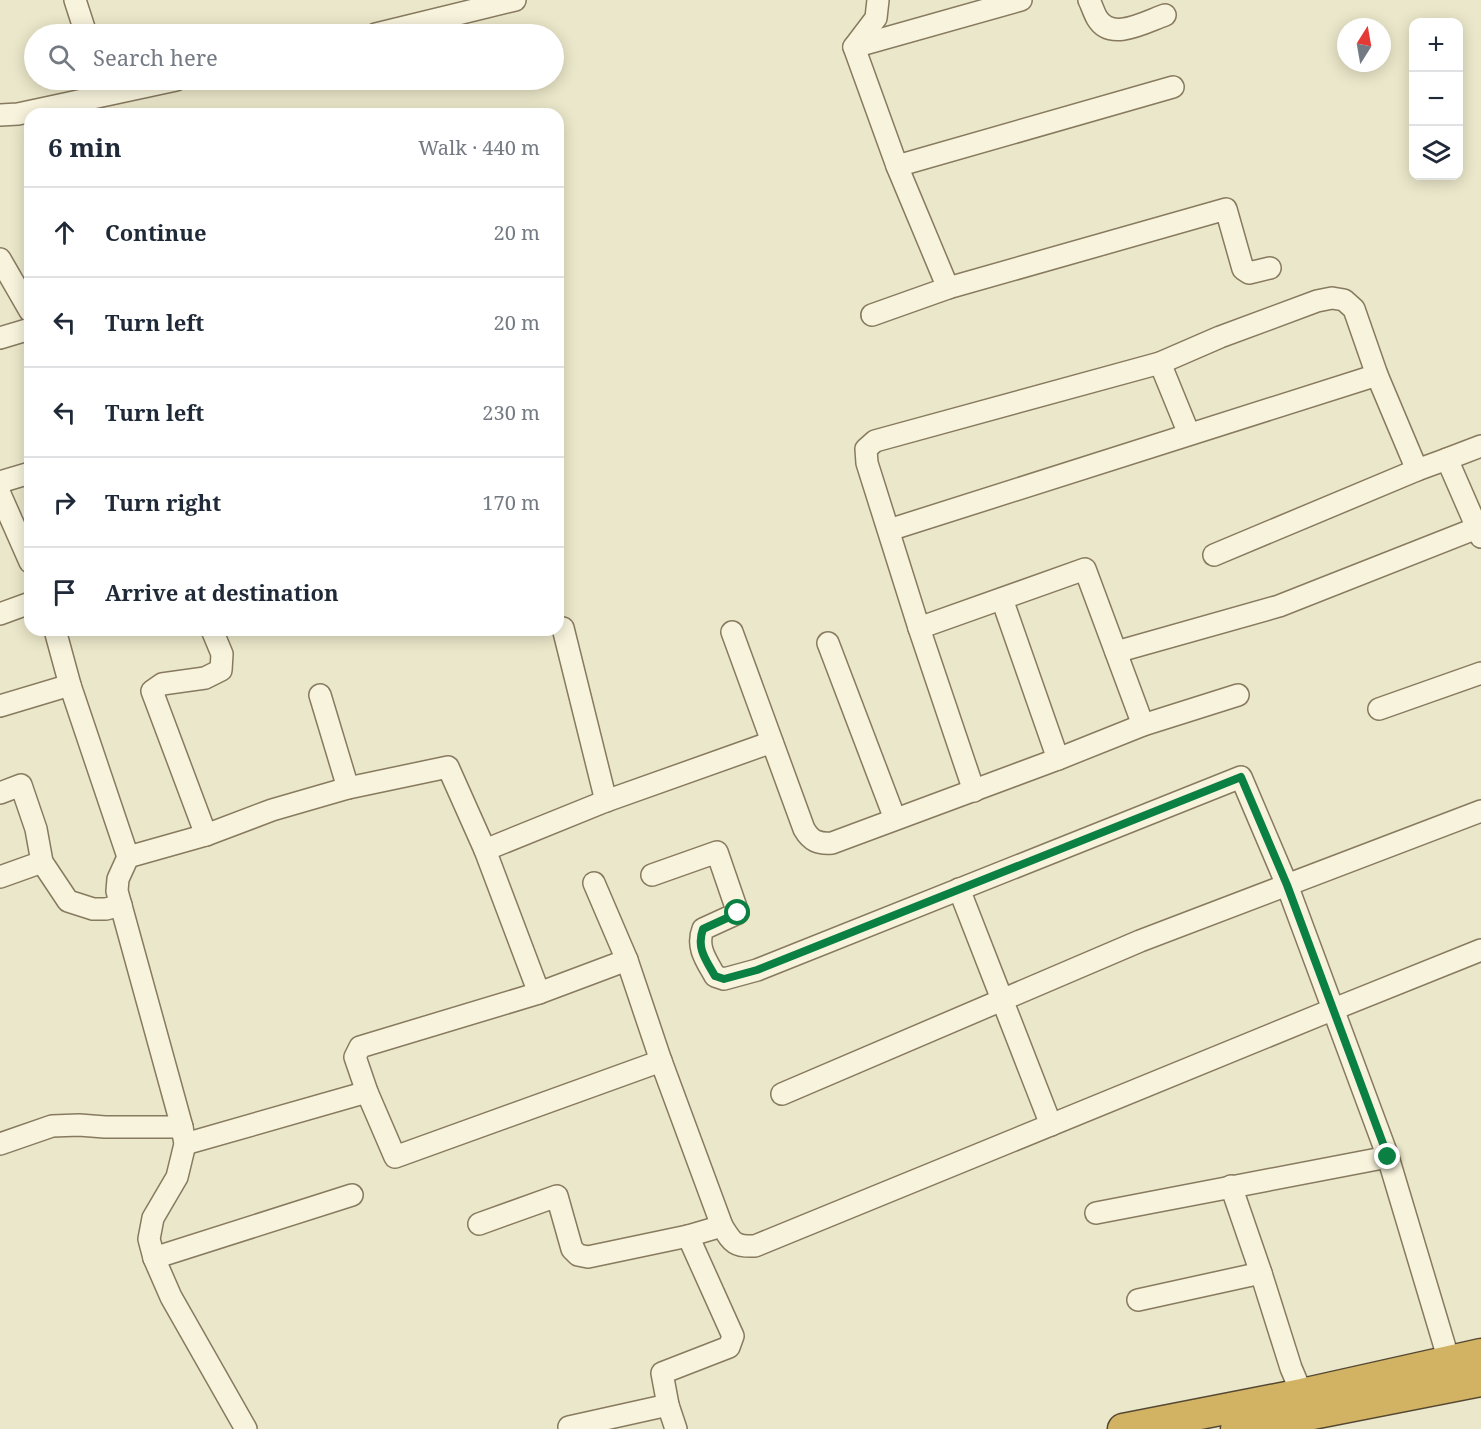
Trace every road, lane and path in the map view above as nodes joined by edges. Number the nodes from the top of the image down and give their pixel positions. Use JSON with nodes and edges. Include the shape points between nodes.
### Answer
{"nodes":[{"id":1,"x":75,"y":0,"type":"edge"},
{"id":2,"x":515,"y":0,"type":"edge"},
{"id":3,"x":878,"y":0,"type":"edge"},
{"id":4,"x":1021,"y":0,"type":"edge"},
{"id":5,"x":1089,"y":0,"type":"edge"},
{"id":6,"x":973,"y":7,"type":"edge"},
{"id":7,"x":1164,"y":15,"type":"dead end"},
{"id":8,"x":83,"y":24,"type":"edge"},
{"id":9,"x":417,"y":24,"type":"edge"},
{"id":10,"x":854,"y":47,"type":"junction"},
{"id":11,"x":1173,"y":87,"type":"dead end"},
{"id":12,"x":94,"y":90,"type":"edge"},
{"id":13,"x":37,"y":108,"type":"edge"},
{"id":14,"x":24,"y":112,"type":"edge"},
{"id":15,"x":0,"y":115,"type":"edge"},
{"id":16,"x":897,"y":166,"type":"junction"},
{"id":17,"x":0,"y":259,"type":"edge"},
{"id":18,"x":1270,"y":268,"type":"dead end"},
{"id":19,"x":948,"y":288,"type":"junction"},
{"id":20,"x":24,"y":301,"type":"edge"},
{"id":21,"x":872,"y":315,"type":"dead end"},
{"id":22,"x":24,"y":331,"type":"edge"},
{"id":23,"x":0,"y":338,"type":"edge"},
{"id":24,"x":1160,"y":363,"type":"junction"},
{"id":25,"x":1377,"y":375,"type":"junction"},
{"id":26,"x":1189,"y":434,"type":"junction"},
{"id":27,"x":1481,"y":446,"type":"edge"},
{"id":28,"x":1447,"y":459,"type":"junction"},
{"id":29,"x":1417,"y":470,"type":"junction"},
{"id":30,"x":24,"y":475,"type":"edge"},
{"id":31,"x":0,"y":482,"type":"edge"},
{"id":32,"x":0,"y":494,"type":"edge"},
{"id":33,"x":889,"y":530,"type":"junction"},
{"id":34,"x":1479,"y":533,"type":"edge"},
{"id":35,"x":24,"y":548,"type":"edge"},
{"id":36,"x":1214,"y":555,"type":"dead end"},
{"id":37,"x":1002,"y":598,"type":"junction"},
{"id":38,"x":24,"y":605,"type":"edge"},
{"id":39,"x":0,"y":614,"type":"edge"},
{"id":40,"x":919,"y":628,"type":"junction"},
{"id":41,"x":564,"y":632,"type":"edge"},
{"id":42,"x":732,"y":632,"type":"dead end"},
{"id":43,"x":57,"y":636,"type":"edge"},
{"id":44,"x":214,"y":636,"type":"edge"},
{"id":45,"x":828,"y":643,"type":"dead end"},
{"id":46,"x":1116,"y":652,"type":"junction"},
{"id":47,"x":1481,"y":673,"type":"edge"},
{"id":48,"x":70,"y":684,"type":"junction"},
{"id":49,"x":320,"y":695,"type":"dead end"},
{"id":50,"x":1238,"y":695,"type":"dead end"},
{"id":51,"x":0,"y":706,"type":"edge"},
{"id":52,"x":1379,"y":709,"type":"dead end"},
{"id":53,"x":1143,"y":725,"type":"junction"},
{"id":54,"x":772,"y":742,"type":"junction"},
{"id":55,"x":1058,"y":759,"type":"junction"},
{"id":56,"x":348,"y":788,"type":"junction"},
{"id":57,"x":974,"y":791,"type":"junction"},
{"id":58,"x":0,"y":793,"type":"edge"},
{"id":59,"x":606,"y":801,"type":"junction"},
{"id":60,"x":1481,"y":811,"type":"edge"},
{"id":61,"x":894,"y":819,"type":"junction"},
{"id":62,"x":206,"y":835,"type":"junction"},
{"id":63,"x":485,"y":850,"type":"junction"},
{"id":64,"x":128,"y":857,"type":"junction"},
{"id":65,"x":42,"y":862,"type":"junction"},
{"id":66,"x":652,"y":875,"type":"dead end"},
{"id":67,"x":0,"y":877,"type":"edge"},
{"id":68,"x":594,"y":883,"type":"dead end"},
{"id":69,"x":1287,"y":885,"type":"junction"},
{"id":70,"x":959,"y":889,"type":"junction"},
{"id":71,"x":121,"y":905,"type":"junction"},
{"id":72,"x":1481,"y":950,"type":"edge"},
{"id":73,"x":627,"y":960,"type":"junction"},
{"id":74,"x":539,"y":993,"type":"junction"},
{"id":75,"x":1001,"y":1000,"type":"junction"},
{"id":76,"x":1334,"y":1008,"type":"junction"},
{"id":77,"x":661,"y":1061,"type":"junction"},
{"id":78,"x":366,"y":1092,"type":"junction"},
{"id":79,"x":782,"y":1094,"type":"dead end"},
{"id":80,"x":1051,"y":1125,"type":"junction"},
{"id":81,"x":183,"y":1135,"type":"junction"},
{"id":82,"x":0,"y":1144,"type":"edge"},
{"id":83,"x":1388,"y":1157,"type":"junction"},
{"id":84,"x":1231,"y":1186,"type":"junction"},
{"id":85,"x":352,"y":1195,"type":"dead end"},
{"id":86,"x":1096,"y":1213,"type":"dead end"},
{"id":87,"x":479,"y":1224,"type":"dead end"},
{"id":88,"x":722,"y":1226,"type":"junction"},
{"id":89,"x":688,"y":1236,"type":"junction"},
{"id":90,"x":154,"y":1258,"type":"junction"},
{"id":91,"x":1261,"y":1273,"type":"junction"},
{"id":92,"x":1138,"y":1300,"type":"dead end"},
{"id":93,"x":1481,"y":1353,"type":"edge"},
{"id":94,"x":1462,"y":1376,"type":"edge"},
{"id":95,"x":1302,"y":1394,"type":"junction"},
{"id":96,"x":668,"y":1405,"type":"junction"},
{"id":97,"x":569,"y":1426,"type":"dead end"},
{"id":98,"x":246,"y":1429,"type":"edge"},
{"id":99,"x":676,"y":1429,"type":"edge"},
{"id":100,"x":1123,"y":1429,"type":"edge"},
{"id":101,"x":1236,"y":1429,"type":"edge"}],
"edges":[{"from":1,"to":8,"type":"street"},
{"from":2,"to":9,"type":"street"},
{"from":3,"to":10,"type":"street","via":[[876,18]]},
{"from":4,"to":6,"type":"street"},
{"from":5,"to":7,"type":"street","via":[[1106,27],[1120,31]]},
{"from":6,"to":10,"type":"street"},
{"from":10,"to":16,"type":"street"},
{"from":11,"to":16,"type":"street"},
{"from":12,"to":13,"type":"street"},
{"from":14,"to":15,"type":"street"},
{"from":16,"to":19,"type":"street"},
{"from":17,"to":20,"type":"street"},
{"from":18,"to":19,"type":"street","via":[[1249,273],[1243,269],[1226,209]]},
{"from":19,"to":21,"type":"street"},
{"from":22,"to":23,"type":"street"},
{"from":24,"to":25,"type":"street","via":[[1332,298],[1344,300],[1354,309]]},
{"from":24,"to":26,"type":"street"},
{"from":24,"to":33,"type":"street","via":[[875,441],[866,449],[867,463]]},
{"from":25,"to":26,"type":"street"},
{"from":25,"to":29,"type":"street"},
{"from":26,"to":33,"type":"street"},
{"from":27,"to":28,"type":"street"},
{"from":28,"to":29,"type":"street"},
{"from":28,"to":34,"type":"street"},
{"from":29,"to":36,"type":"street"},
{"from":30,"to":31,"type":"street"},
{"from":32,"to":35,"type":"street"},
{"from":33,"to":40,"type":"street"},
{"from":34,"to":46,"type":"street","via":[[1280,606]]},
{"from":37,"to":40,"type":"street"},
{"from":37,"to":46,"type":"street","via":[[1085,569]]},
{"from":37,"to":55,"type":"street"},
{"from":38,"to":39,"type":"street"},
{"from":40,"to":57,"type":"street"},
{"from":41,"to":59,"type":"street"},
{"from":42,"to":54,"type":"street"},
{"from":43,"to":48,"type":"street"},
{"from":44,"to":62,"type":"street","via":[[222,654],[221,670],[205,678],[162,684],[152,691]]},
{"from":45,"to":61,"type":"street"},
{"from":46,"to":53,"type":"street"},
{"from":47,"to":52,"type":"street"},
{"from":48,"to":51,"type":"street"},
{"from":48,"to":64,"type":"street"},
{"from":49,"to":56,"type":"street"},
{"from":50,"to":53,"type":"street"},
{"from":53,"to":55,"type":"street"},
{"from":54,"to":59,"type":"street"},
{"from":54,"to":61,"type":"street","via":[[809,838],[820,844],[832,843]]},
{"from":55,"to":57,"type":"street"},
{"from":56,"to":62,"type":"street"},
{"from":56,"to":63,"type":"street","via":[[447,767]]},
{"from":57,"to":61,"type":"street"},
{"from":58,"to":65,"type":"street","via":[[21,785]]},
{"from":59,"to":63,"type":"street"},
{"from":60,"to":69,"type":"street"},
{"from":62,"to":64,"type":"street"},
{"from":63,"to":74,"type":"street"},
{"from":64,"to":71,"type":"street","via":[[118,879]]},
{"from":65,"to":67,"type":"street"},
{"from":65,"to":71,"type":"street","via":[[68,901],[93,909]]},
{"from":66,"to":70,"type":"street","via":[[717,852],[738,913],[703,929],[699,938],[700,950],[715,976],[724,979],[757,970]]},
{"from":68,"to":73,"type":"street"},
{"from":69,"to":70,"type":"street","via":[[1241,777]]},
{"from":69,"to":75,"type":"street"},
{"from":69,"to":76,"type":"street"},
{"from":70,"to":75,"type":"street"},
{"from":71,"to":81,"type":"street"},
{"from":72,"to":76,"type":"street"},
{"from":73,"to":74,"type":"street"},
{"from":73,"to":77,"type":"street"},
{"from":74,"to":78,"type":"street","via":[[360,1047],[355,1057]]},
{"from":75,"to":79,"type":"street"},
{"from":75,"to":80,"type":"street"},
{"from":76,"to":80,"type":"street"},
{"from":76,"to":83,"type":"street"},
{"from":77,"to":78,"type":"street","via":[[395,1157]]},
{"from":77,"to":88,"type":"street"},
{"from":78,"to":81,"type":"street"},
{"from":80,"to":88,"type":"street","via":[[755,1246],[741,1247]]},
{"from":81,"to":82,"type":"street","via":[[52,1126]]},
{"from":81,"to":90,"type":"street","via":[[177,1177],[153,1218],[149,1239]]},
{"from":83,"to":84,"type":"street"},
{"from":83,"to":94,"type":"street"},
{"from":84,"to":86,"type":"street"},
{"from":84,"to":91,"type":"street"},
{"from":85,"to":90,"type":"street"},
{"from":87,"to":89,"type":"street","via":[[556,1196],[572,1249],[578,1255],[588,1257]]},
{"from":88,"to":89,"type":"street"},
{"from":89,"to":96,"type":"street","via":[[734,1336],[729,1347],[662,1373]]},
{"from":90,"to":98,"type":"street","via":[[171,1297]]},
{"from":91,"to":92,"type":"street"},
{"from":91,"to":95,"type":"street"},
{"from":93,"to":94,"type":"highway"},
{"from":94,"to":95,"type":"highway"},
{"from":94,"to":101,"type":"highway"},
{"from":95,"to":100,"type":"highway"},
{"from":96,"to":97,"type":"street"},
{"from":96,"to":99,"type":"street"}]}
